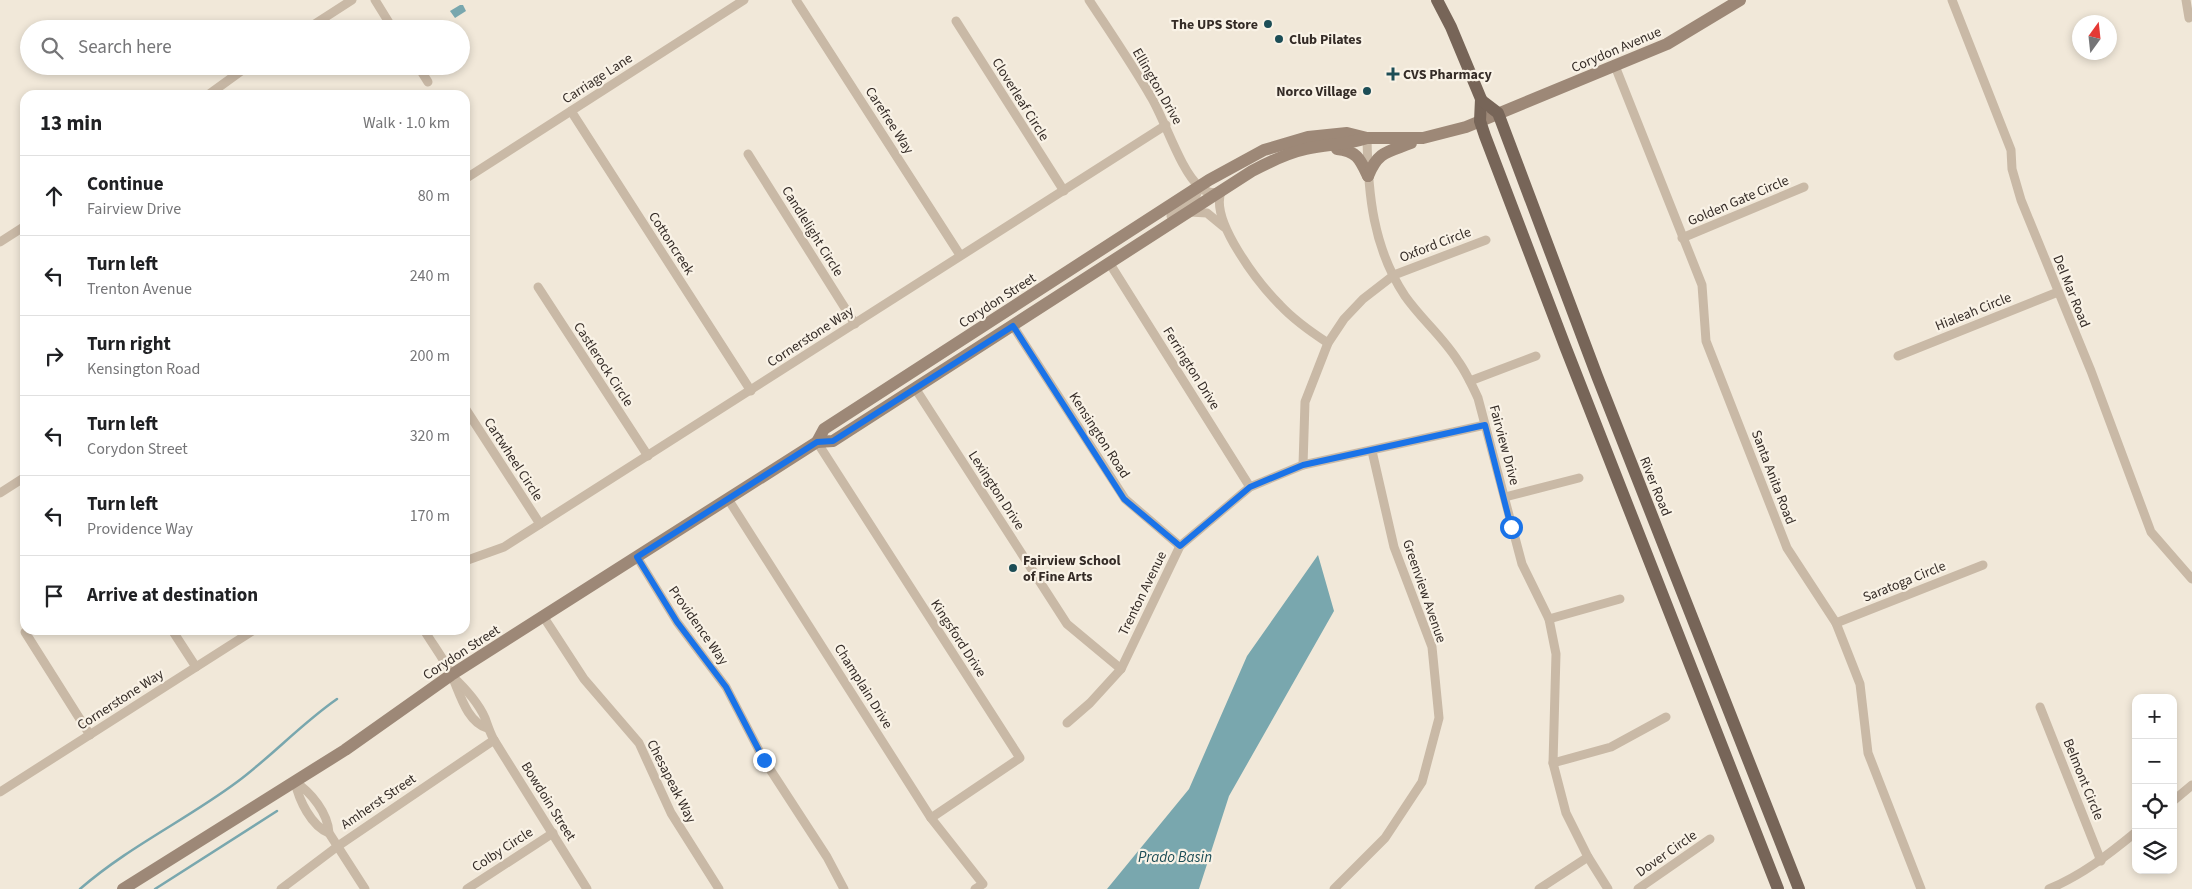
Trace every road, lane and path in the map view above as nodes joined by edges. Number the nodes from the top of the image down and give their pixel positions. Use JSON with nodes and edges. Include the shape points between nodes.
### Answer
{"nodes":[{"id":1,"x":352,"y":0,"type":"edge"},
{"id":2,"x":375,"y":0,"type":"edge"},
{"id":3,"x":744,"y":0,"type":"edge"},
{"id":4,"x":796,"y":0,"type":"edge"},
{"id":5,"x":1089,"y":0,"type":"edge"},
{"id":6,"x":1437,"y":0,"type":"edge"},
{"id":7,"x":1740,"y":0,"type":"edge"},
{"id":8,"x":1952,"y":0,"type":"edge"},
{"id":9,"x":2186,"y":0,"type":"edge"},
{"id":10,"x":2189,"y":18,"type":"dead end"},
{"id":11,"x":321,"y":20,"type":"edge"},
{"id":12,"x":387,"y":20,"type":"edge"},
{"id":13,"x":956,"y":21,"type":"dead end"},
{"id":14,"x":1615,"y":66,"type":"junction"},
{"id":15,"x":236,"y":75,"type":"edge"},
{"id":16,"x":424,"y":75,"type":"edge"},
{"id":17,"x":428,"y":82,"type":"dead end"},
{"id":18,"x":215,"y":90,"type":"edge"},
{"id":19,"x":1481,"y":100,"type":"junction"},
{"id":20,"x":571,"y":111,"type":"junction"},
{"id":21,"x":1498,"y":113,"type":"junction"},
{"id":22,"x":1480,"y":121,"type":"junction"},
{"id":23,"x":1166,"y":125,"type":"junction"},
{"id":24,"x":1367,"y":138,"type":"junction"},
{"id":25,"x":1423,"y":138,"type":"junction"},
{"id":26,"x":1307,"y":149,"type":"junction"},
{"id":27,"x":748,"y":154,"type":"dead end"},
{"id":28,"x":470,"y":176,"type":"edge"},
{"id":29,"x":1368,"y":176,"type":"junction"},
{"id":30,"x":1199,"y":187,"type":"junction"},
{"id":31,"x":1804,"y":187,"type":"dead end"},
{"id":32,"x":1064,"y":191,"type":"junction"},
{"id":33,"x":1221,"y":192,"type":"junction"},
{"id":34,"x":1190,"y":212,"type":"junction"},
{"id":35,"x":20,"y":229,"type":"edge"},
{"id":36,"x":1226,"y":229,"type":"junction"},
{"id":37,"x":1160,"y":230,"type":"junction"},
{"id":38,"x":1682,"y":238,"type":"junction"},
{"id":39,"x":1486,"y":240,"type":"dead end"},
{"id":40,"x":0,"y":242,"type":"edge"},
{"id":41,"x":960,"y":256,"type":"junction"},
{"id":42,"x":1110,"y":264,"type":"junction"},
{"id":43,"x":1394,"y":275,"type":"junction"},
{"id":44,"x":538,"y":287,"type":"dead end"},
{"id":45,"x":2058,"y":292,"type":"junction"},
{"id":46,"x":855,"y":324,"type":"junction"},
{"id":47,"x":1013,"y":326,"type":"junction"},
{"id":48,"x":1328,"y":343,"type":"junction"},
{"id":49,"x":1536,"y":356,"type":"dead end"},
{"id":50,"x":1898,"y":356,"type":"dead end"},
{"id":51,"x":1470,"y":381,"type":"junction"},
{"id":52,"x":915,"y":388,"type":"junction"},
{"id":53,"x":751,"y":391,"type":"junction"},
{"id":54,"x":470,"y":416,"type":"edge"},
{"id":55,"x":1485,"y":425,"type":"junction"},
{"id":56,"x":817,"y":442,"type":"junction"},
{"id":57,"x":1372,"y":451,"type":"junction"},
{"id":58,"x":648,"y":456,"type":"junction"},
{"id":59,"x":1303,"y":465,"type":"junction"},
{"id":60,"x":1579,"y":478,"type":"dead end"},
{"id":61,"x":20,"y":480,"type":"edge"},
{"id":62,"x":1250,"y":487,"type":"junction"},
{"id":63,"x":0,"y":493,"type":"edge"},
{"id":64,"x":1505,"y":497,"type":"junction"},
{"id":65,"x":728,"y":499,"type":"junction"},
{"id":66,"x":540,"y":524,"type":"junction"},
{"id":67,"x":1180,"y":546,"type":"junction"},
{"id":68,"x":637,"y":557,"type":"junction"},
{"id":69,"x":470,"y":559,"type":"edge"},
{"id":70,"x":1983,"y":564,"type":"dead end"},
{"id":71,"x":2192,"y":579,"type":"edge"},
{"id":72,"x":1620,"y":599,"type":"dead end"},
{"id":73,"x":544,"y":616,"type":"junction"},
{"id":74,"x":1549,"y":619,"type":"junction"},
{"id":75,"x":1836,"y":623,"type":"junction"},
{"id":76,"x":27,"y":635,"type":"edge"},
{"id":77,"x":175,"y":635,"type":"edge"},
{"id":78,"x":246,"y":635,"type":"edge"},
{"id":79,"x":427,"y":635,"type":"edge"},
{"id":80,"x":196,"y":667,"type":"junction"},
{"id":81,"x":1121,"y":669,"type":"junction"},
{"id":82,"x":451,"y":675,"type":"junction"},
{"id":83,"x":2040,"y":707,"type":"dead end"},
{"id":84,"x":1666,"y":718,"type":"dead end"},
{"id":85,"x":1067,"y":723,"type":"dead end"},
{"id":86,"x":90,"y":735,"type":"junction"},
{"id":87,"x":494,"y":740,"type":"junction"},
{"id":88,"x":1553,"y":762,"type":"junction"},
{"id":89,"x":295,"y":782,"type":"junction"},
{"id":90,"x":2192,"y":785,"type":"edge"},
{"id":91,"x":0,"y":792,"type":"edge"},
{"id":92,"x":2177,"y":798,"type":"edge"},
{"id":93,"x":931,"y":818,"type":"junction"},
{"id":94,"x":553,"y":833,"type":"junction"},
{"id":95,"x":2132,"y":835,"type":"edge"},
{"id":96,"x":1710,"y":839,"type":"dead end"},
{"id":97,"x":338,"y":846,"type":"junction"},
{"id":98,"x":1588,"y":857,"type":"junction"},
{"id":99,"x":2101,"y":861,"type":"junction"},
{"id":100,"x":979,"y":886,"type":"edge"},
{"id":101,"x":123,"y":889,"type":"edge"},
{"id":102,"x":281,"y":889,"type":"edge"},
{"id":103,"x":366,"y":889,"type":"edge"},
{"id":104,"x":467,"y":889,"type":"edge"},
{"id":105,"x":587,"y":889,"type":"edge"},
{"id":106,"x":718,"y":889,"type":"edge"},
{"id":107,"x":844,"y":889,"type":"edge"},
{"id":108,"x":1334,"y":889,"type":"edge"},
{"id":109,"x":1539,"y":889,"type":"edge"},
{"id":110,"x":1608,"y":889,"type":"edge"},
{"id":111,"x":1638,"y":889,"type":"edge"},
{"id":112,"x":1778,"y":889,"type":"edge"},
{"id":113,"x":1799,"y":889,"type":"edge"},
{"id":114,"x":1921,"y":889,"type":"edge"},
{"id":115,"x":2049,"y":889,"type":"edge"}],
"edges":[{"from":1,"to":11,"type":"street"},
{"from":2,"to":12,"type":"street"},
{"from":3,"to":20,"type":"street","name":"Carriage Lane"},
{"from":4,"to":41,"type":"street","name":"Carefree Way"},
{"from":5,"to":23,"type":"street","name":"Ellington Drive"},
{"from":6,"to":19,"type":"main road"},
{"from":7,"to":14,"type":"main road","name":"Corydon Avenue","via":[[1667,44]]},
{"from":8,"to":45,"type":"street","name":"Del Mar Road","via":[[2011,150],[2012,169],[2021,200]]},
{"from":9,"to":10,"type":"street"},
{"from":13,"to":32,"type":"street","name":"Cloverleaf Circle"},
{"from":14,"to":21,"type":"main road","name":"Corydon Avenue"},
{"from":14,"to":38,"type":"street","name":"Santa Anita Road"},
{"from":15,"to":18,"type":"street"},
{"from":16,"to":17,"type":"street"},
{"from":19,"to":21,"type":"main road"},
{"from":19,"to":22,"type":"main road"},
{"from":20,"to":28,"type":"street","name":"Carriage Lane"},
{"from":20,"to":53,"type":"street","name":"Cottoncreek"},
{"from":21,"to":22,"type":"main road","name":"Corydon Street"},
{"from":21,"to":113,"type":"main road","name":"River Road","via":[[1596,376]]},
{"from":22,"to":25,"type":"main road","name":"Corydon Street"},
{"from":22,"to":112,"type":"main road"},
{"from":23,"to":30,"type":"street","name":"Ellington Drive","via":[[1182,162]]},
{"from":23,"to":32,"type":"street","name":"Cornerstone Way"},
{"from":24,"to":25,"type":"main road","name":"Corydon Street"},
{"from":24,"to":26,"type":"main road","name":"Corydon Street","via":[[1349,144]]},
{"from":24,"to":29,"type":"street","name":"Fairview Drive"},
{"from":24,"to":30,"type":"main road","name":"Corydon Street","via":[[1347,133],[1281,144],[1264,150]]},
{"from":25,"to":29,"type":"main road","via":[[1383,154]]},
{"from":26,"to":29,"type":"main road","via":[[1352,152]]},
{"from":26,"to":33,"type":"main road","name":"Corydon Street","via":[[1252,171]]},
{"from":27,"to":46,"type":"street","name":"Candlelight Circle"},
{"from":29,"to":43,"type":"street","name":"Fairview Drive","via":[[1378,237]]},
{"from":30,"to":33,"type":"street","via":[[1213,193]]},
{"from":30,"to":37,"type":"street","name":"Corydon Street","via":[[1196,198],[1163,222]]},
{"from":30,"to":56,"type":"main road","name":"Corydon Street","via":[[824,428]]},
{"from":31,"to":38,"type":"street","name":"Golden Gate Circle"},
{"from":32,"to":41,"type":"street","name":"Cornerstone Way"},
{"from":33,"to":34,"type":"main road","name":"Corydon Street"},
{"from":33,"to":36,"type":"street","via":[[1218,200]]},
{"from":34,"to":36,"type":"street","via":[[1207,213]]},
{"from":34,"to":37,"type":"main road","name":"Corydon Street"},
{"from":35,"to":40,"type":"street"},
{"from":36,"to":48,"type":"street","via":[[1262,285],[1303,326]]},
{"from":37,"to":42,"type":"main road","name":"Corydon Street"},
{"from":38,"to":75,"type":"street","name":"Santa Anita Road","via":[[1702,285],[1706,341],[1787,548]]},
{"from":39,"to":43,"type":"street","name":"Oxford Circle"},
{"from":41,"to":46,"type":"street","name":"Cornerstone Way"},
{"from":42,"to":47,"type":"main road","name":"Corydon Street"},
{"from":42,"to":62,"type":"street","name":"Ferrington Drive"},
{"from":43,"to":48,"type":"street","name":"Oxford Circle","via":[[1363,299]]},
{"from":43,"to":51,"type":"street","name":"Fairview Drive","via":[[1404,295],[1458,360]]},
{"from":44,"to":58,"type":"street","name":"Castlerock Circle"},
{"from":45,"to":50,"type":"street","name":"Hialeah Circle"},
{"from":45,"to":71,"type":"street","name":"Del Mar Road","via":[[2151,532]]},
{"from":46,"to":53,"type":"street","name":"Cornerstone Way"},
{"from":47,"to":52,"type":"main road","name":"Corydon Street"},
{"from":47,"to":67,"type":"street","name":"Kensington Road","via":[[1124,499]]},
{"from":48,"to":59,"type":"street","name":"Oxford Circle","via":[[1305,402]]},
{"from":49,"to":51,"type":"street"},
{"from":51,"to":55,"type":"street","name":"Fairview Drive"},
{"from":52,"to":56,"type":"main road","name":"Corydon Street","via":[[833,441]]},
{"from":52,"to":81,"type":"street","name":"Lexington Drive","via":[[1067,624]]},
{"from":53,"to":58,"type":"street","name":"Cornerstone Way"},
{"from":54,"to":66,"type":"street","name":"Cartwheel Circle"},
{"from":55,"to":57,"type":"street","name":"Trenton Avenue"},
{"from":55,"to":64,"type":"street","name":"Fairview Drive"},
{"from":56,"to":65,"type":"main road","name":"Corydon Street"},
{"from":56,"to":93,"type":"street","name":"Kingsford Drive","via":[[1020,758]]},
{"from":57,"to":59,"type":"street","name":"Trenton Avenue"},
{"from":57,"to":108,"type":"street","name":"Greenview Avenue","via":[[1394,547],[1432,647],[1439,718],[1422,782],[1385,838]]},
{"from":58,"to":66,"type":"street","name":"Cornerstone Way"},
{"from":59,"to":62,"type":"street","name":"Trenton Avenue"},
{"from":60,"to":64,"type":"street"},
{"from":61,"to":63,"type":"street"},
{"from":62,"to":67,"type":"street","name":"Trenton Avenue"},
{"from":64,"to":74,"type":"street","name":"Fairview Drive","via":[[1522,564]]},
{"from":65,"to":68,"type":"main road","name":"Corydon Street"},
{"from":65,"to":93,"type":"street","name":"Champlain Drive"},
{"from":66,"to":69,"type":"street","name":"Cornerstone Way","via":[[504,547]]},
{"from":67,"to":81,"type":"street","name":"Trenton Avenue"},
{"from":68,"to":73,"type":"main road","name":"Corydon Street"},
{"from":68,"to":107,"type":"street","name":"Providence Way","via":[[677,622],[726,687],[764,760]]},
{"from":70,"to":75,"type":"street","name":"Saratoga Circle"},
{"from":72,"to":74,"type":"street"},
{"from":73,"to":82,"type":"main road","name":"Corydon Street"},
{"from":73,"to":106,"type":"street","name":"Chesapeak Way","via":[[584,679],[639,743],[671,813]]},
{"from":74,"to":88,"type":"street","name":"Fairview Drive","via":[[1556,654]]},
{"from":75,"to":114,"type":"street","name":"Santa Anita Road","via":[[1860,684],[1868,753]]},
{"from":76,"to":86,"type":"street"},
{"from":77,"to":80,"type":"street"},
{"from":78,"to":80,"type":"street","name":"Cornerstone Way"},
{"from":79,"to":82,"type":"street","name":"Bowdoin Street"},
{"from":80,"to":86,"type":"street","name":"Cornerstone Way"},
{"from":81,"to":85,"type":"street","name":"Trenton Avenue"},
{"from":82,"to":87,"type":"street","name":"Bowdoin Street","via":[[457,692],[477,725],[487,728]]},
{"from":82,"to":89,"type":"main road","name":"Corydon Street"},
{"from":83,"to":99,"type":"street","name":"Belmont Circle"},
{"from":84,"to":88,"type":"street","via":[[1611,747]]},
{"from":86,"to":91,"type":"street","name":"Cornerstone Way"},
{"from":87,"to":94,"type":"street","name":"Bowdoin Street"},
{"from":87,"to":97,"type":"street","name":"Amherst Street"},
{"from":88,"to":98,"type":"street","name":"Fairview Drive","via":[[1566,813]]},
{"from":89,"to":97,"type":"street","via":[[299,796],[320,829],[329,833]]},
{"from":89,"to":101,"type":"main road","name":"Corydon Street"},
{"from":90,"to":92,"type":"street"},
{"from":93,"to":100,"type":"street","name":"Champlain Drive"},
{"from":94,"to":104,"type":"street","name":"Colby Circle"},
{"from":94,"to":105,"type":"street","name":"Bowdoin Street"},
{"from":95,"to":99,"type":"street"},
{"from":96,"to":111,"type":"street","name":"Dover Circle"},
{"from":97,"to":102,"type":"street","name":"Amherst Street"},
{"from":97,"to":103,"type":"street"},
{"from":98,"to":109,"type":"street"},
{"from":98,"to":110,"type":"street","name":"Fairview Drive"},
{"from":99,"to":115,"type":"street"}]}
